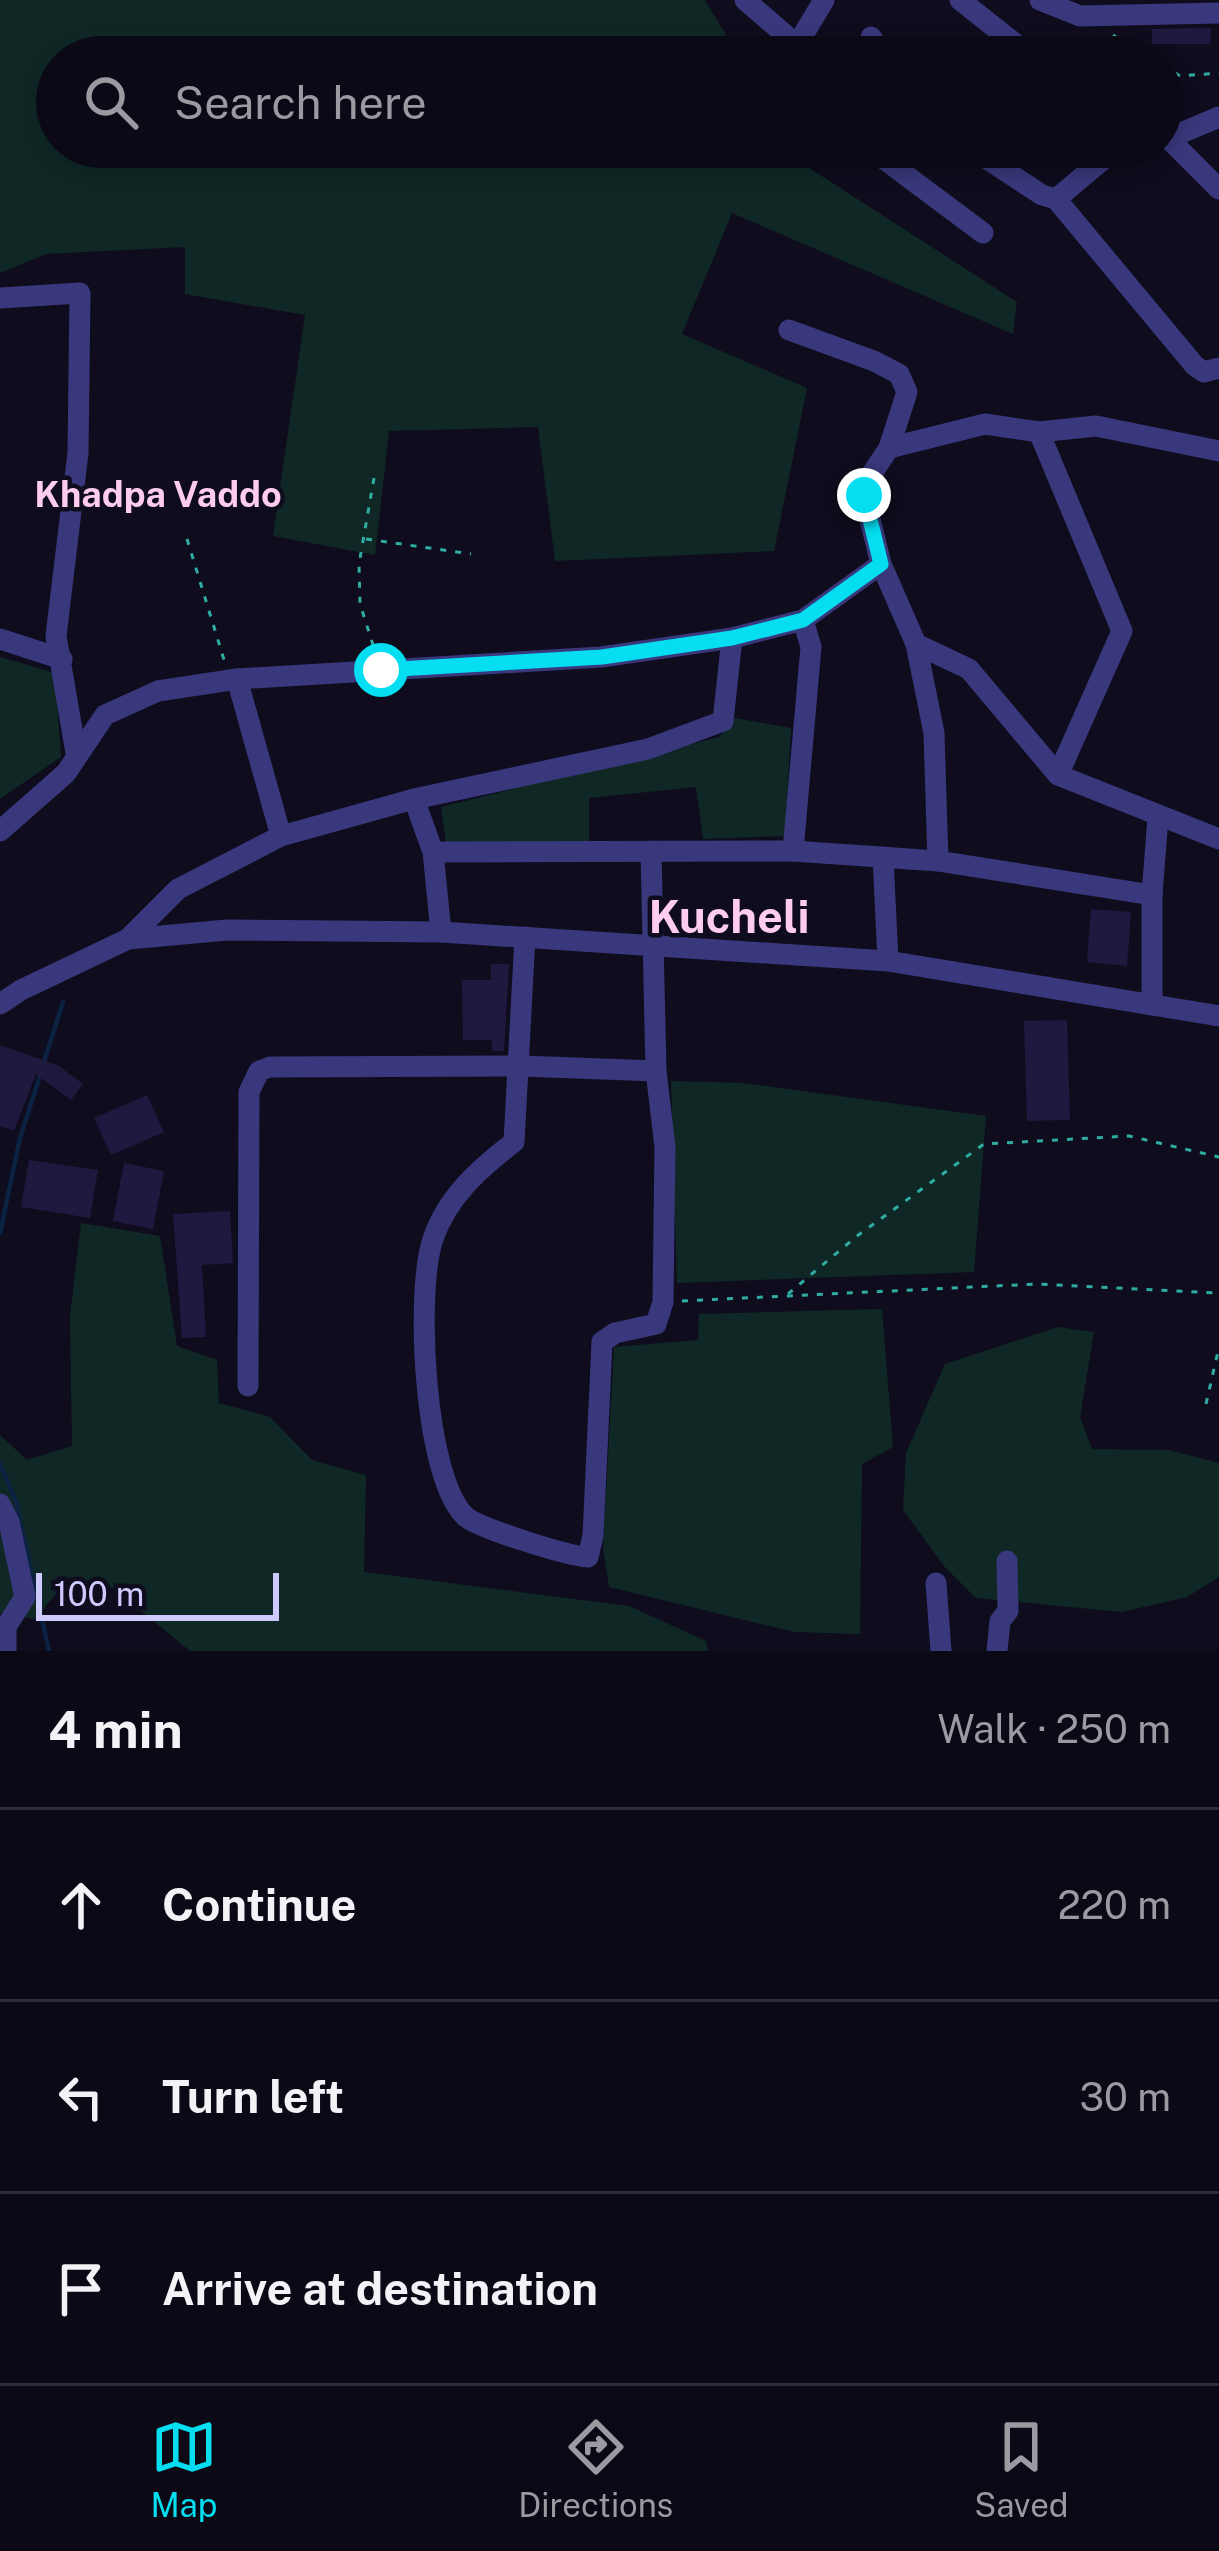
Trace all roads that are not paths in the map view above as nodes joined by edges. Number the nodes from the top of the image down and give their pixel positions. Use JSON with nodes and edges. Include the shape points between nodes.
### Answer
{"nodes":[{"id":1,"x":745,"y":0,"type":"edge"},
{"id":2,"x":824,"y":0,"type":"edge"},
{"id":3,"x":960,"y":0,"type":"edge"},
{"id":4,"x":1040,"y":0,"type":"edge"},
{"id":5,"x":1219,"y":13,"type":"edge"},
{"id":6,"x":784,"y":36,"type":"edge"},
{"id":7,"x":807,"y":36,"type":"edge"},
{"id":8,"x":1005,"y":36,"type":"edge"},
{"id":9,"x":1219,"y":117,"type":"edge"},
{"id":10,"x":1183,"y":129,"type":"edge"},
{"id":11,"x":1183,"y":153,"type":"edge"},
{"id":12,"x":896,"y":168,"type":"edge"},
{"id":13,"x":1001,"y":168,"type":"edge"},
{"id":14,"x":1093,"y":168,"type":"edge"},
{"id":15,"x":1219,"y":188,"type":"edge"},
{"id":16,"x":1056,"y":199,"type":"junction"},
{"id":17,"x":983,"y":232,"type":"dead end"},
{"id":18,"x":0,"y":298,"type":"edge"},
{"id":19,"x":789,"y":330,"type":"dead end"},
{"id":20,"x":1219,"y":368,"type":"edge"},
{"id":21,"x":1039,"y":432,"type":"junction"},
{"id":22,"x":889,"y":448,"type":"junction"},
{"id":23,"x":1219,"y":451,"type":"edge"},
{"id":24,"x":881,"y":564,"type":"junction"},
{"id":25,"x":803,"y":620,"type":"junction"},
{"id":26,"x":732,"y":638,"type":"junction"},
{"id":27,"x":0,"y":639,"type":"edge"},
{"id":28,"x":916,"y":644,"type":"junction"},
{"id":29,"x":62,"y":659,"type":"junction"},
{"id":30,"x":237,"y":679,"type":"junction"},
{"id":31,"x":76,"y":753,"type":"junction"},
{"id":32,"x":1058,"y":776,"type":"junction"},
{"id":33,"x":414,"y":799,"type":"junction"},
{"id":34,"x":1159,"y":817,"type":"junction"},
{"id":35,"x":0,"y":830,"type":"edge"},
{"id":36,"x":281,"y":836,"type":"junction"},
{"id":37,"x":1219,"y":838,"type":"edge"},
{"id":38,"x":651,"y":851,"type":"junction"},
{"id":39,"x":793,"y":851,"type":"junction"},
{"id":40,"x":433,"y":852,"type":"junction"},
{"id":41,"x":883,"y":857,"type":"junction"},
{"id":42,"x":938,"y":861,"type":"junction"},
{"id":43,"x":1152,"y":895,"type":"junction"},
{"id":44,"x":441,"y":932,"type":"junction"},
{"id":45,"x":525,"y":937,"type":"junction"},
{"id":46,"x":128,"y":939,"type":"junction"},
{"id":47,"x":656,"y":947,"type":"junction"},
{"id":48,"x":888,"y":961,"type":"junction"},
{"id":49,"x":0,"y":1004,"type":"edge"},
{"id":50,"x":1152,"y":1005,"type":"junction"},
{"id":51,"x":1219,"y":1016,"type":"edge"},
{"id":52,"x":521,"y":1066,"type":"junction"},
{"id":53,"x":656,"y":1071,"type":"junction"},
{"id":54,"x":248,"y":1386,"type":"dead end"},
{"id":55,"x":0,"y":1504,"type":"edge"},
{"id":56,"x":1007,"y":1561,"type":"dead end"},
{"id":57,"x":936,"y":1582,"type":"dead end"},
{"id":58,"x":6,"y":1651,"type":"edge"},
{"id":59,"x":941,"y":1651,"type":"edge"},
{"id":60,"x":997,"y":1651,"type":"edge"}],
"edges":[{"from":1,"to":6,"type":"street"},
{"from":2,"to":7,"type":"street"},
{"from":3,"to":8,"type":"street"},
{"from":4,"to":5,"type":"street","via":[[1080,16]]},
{"from":9,"to":10,"type":"street"},
{"from":11,"to":15,"type":"street"},
{"from":12,"to":17,"type":"street"},
{"from":13,"to":16,"type":"street"},
{"from":14,"to":16,"type":"street"},
{"from":16,"to":20,"type":"street","via":[[1195,366]]},
{"from":18,"to":29,"type":"street","via":[[80,293],[78,453],[56,636]]},
{"from":19,"to":22,"type":"street","via":[[899,374],[908,392]]},
{"from":21,"to":22,"type":"street","via":[[985,424]]},
{"from":21,"to":23,"type":"street","via":[[1096,426]]},
{"from":21,"to":32,"type":"street","via":[[1122,632]]},
{"from":22,"to":24,"type":"street","via":[[864,495]]},
{"from":24,"to":25,"type":"street"},
{"from":24,"to":28,"type":"street"},
{"from":25,"to":26,"type":"street"},
{"from":25,"to":39,"type":"street","via":[[811,647]]},
{"from":26,"to":30,"type":"street","via":[[602,657]]},
{"from":26,"to":33,"type":"street","via":[[723,721],[648,749]]},
{"from":27,"to":29,"type":"street"},
{"from":28,"to":32,"type":"street","via":[[969,669]]},
{"from":28,"to":42,"type":"street","via":[[934,733]]},
{"from":29,"to":31,"type":"street"},
{"from":30,"to":31,"type":"street","via":[[158,691],[105,715]]},
{"from":30,"to":36,"type":"street"},
{"from":31,"to":35,"type":"street","via":[[66,773]]},
{"from":32,"to":34,"type":"street"},
{"from":33,"to":36,"type":"street"},
{"from":33,"to":40,"type":"street"},
{"from":34,"to":37,"type":"street"},
{"from":34,"to":43,"type":"street"},
{"from":36,"to":46,"type":"street","via":[[178,890]]},
{"from":38,"to":39,"type":"street"},
{"from":38,"to":40,"type":"street"},
{"from":38,"to":47,"type":"street"},
{"from":39,"to":41,"type":"street"},
{"from":40,"to":44,"type":"street"},
{"from":41,"to":42,"type":"street"},
{"from":41,"to":48,"type":"street"},
{"from":42,"to":43,"type":"street"},
{"from":43,"to":50,"type":"street"},
{"from":44,"to":45,"type":"street"},
{"from":44,"to":46,"type":"street","via":[[226,930]]},
{"from":45,"to":47,"type":"street"},
{"from":45,"to":52,"type":"street"},
{"from":46,"to":49,"type":"street"},
{"from":47,"to":48,"type":"street"},
{"from":47,"to":53,"type":"street"},
{"from":48,"to":50,"type":"street"},
{"from":50,"to":51,"type":"street"},
{"from":52,"to":53,"type":"street"},
{"from":52,"to":53,"type":"street","via":[[514,1142],[471,1175],[433,1238],[425,1279],[429,1413],[442,1480],[467,1518],[588,1557],[602,1342],[656,1324],[663,1302],[665,1148]]},
{"from":52,"to":54,"type":"street","via":[[259,1071],[249,1092]]},
{"from":55,"to":58,"type":"street","via":[[25,1597],[6,1627]]},
{"from":56,"to":60,"type":"street","via":[[1008,1611]]},
{"from":57,"to":59,"type":"street"}]}
